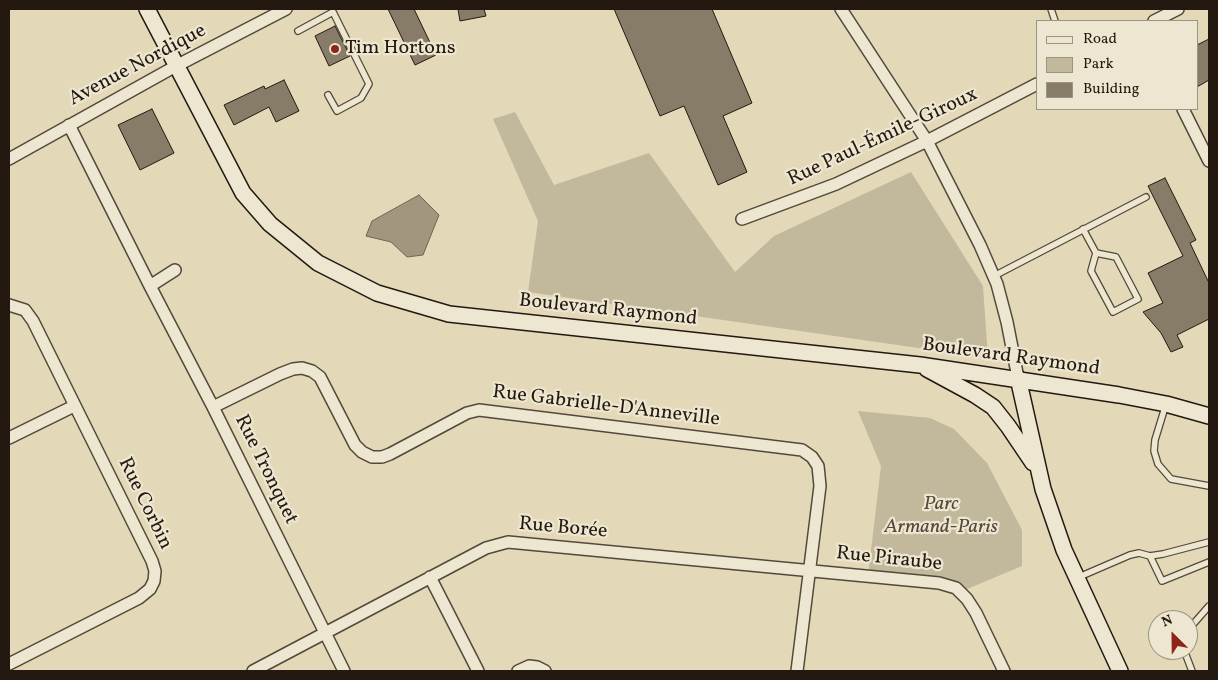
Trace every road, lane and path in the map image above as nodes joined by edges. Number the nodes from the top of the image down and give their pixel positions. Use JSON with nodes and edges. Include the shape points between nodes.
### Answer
{"nodes":[{"id":1,"x":147,"y":9,"type":"edge"},
{"id":2,"x":286,"y":9,"type":"edge"},
{"id":3,"x":842,"y":9,"type":"edge"},
{"id":4,"x":1178,"y":9,"type":"edge"},
{"id":5,"x":1156,"y":20,"type":"edge"},
{"id":6,"x":298,"y":31,"type":"dead end"},
{"id":7,"x":176,"y":66,"type":"junction"},
{"id":8,"x":1036,"y":85,"type":"edge"},
{"id":9,"x":328,"y":95,"type":"dead end"},
{"id":10,"x":1184,"y":110,"type":"edge"},
{"id":11,"x":69,"y":125,"type":"junction"},
{"id":12,"x":927,"y":141,"type":"junction"},
{"id":13,"x":9,"y":158,"type":"edge"},
{"id":14,"x":1209,"y":161,"type":"edge"},
{"id":15,"x":1146,"y":197,"type":"dead end"},
{"id":16,"x":742,"y":220,"type":"dead end"},
{"id":17,"x":1083,"y":230,"type":"junction"},
{"id":18,"x":1096,"y":253,"type":"junction"},
{"id":19,"x":175,"y":270,"type":"dead end"},
{"id":20,"x":994,"y":276,"type":"junction"},
{"id":21,"x":150,"y":286,"type":"junction"},
{"id":22,"x":9,"y":305,"type":"edge"},
{"id":23,"x":920,"y":364,"type":"junction"},
{"id":24,"x":1018,"y":378,"type":"junction"},
{"id":25,"x":1166,"y":404,"type":"junction"},
{"id":26,"x":74,"y":406,"type":"junction"},
{"id":27,"x":213,"y":407,"type":"junction"},
{"id":28,"x":1209,"y":416,"type":"edge"},
{"id":29,"x":9,"y":438,"type":"edge"},
{"id":30,"x":1038,"y":471,"type":"junction"},
{"id":31,"x":1209,"y":486,"type":"edge"},
{"id":32,"x":1209,"y":542,"type":"edge"},
{"id":33,"x":1150,"y":556,"type":"junction"},
{"id":34,"x":1209,"y":562,"type":"edge"},
{"id":35,"x":810,"y":570,"type":"junction"},
{"id":36,"x":430,"y":577,"type":"junction"},
{"id":37,"x":1076,"y":578,"type":"junction"},
{"id":38,"x":1209,"y":606,"type":"edge"},
{"id":39,"x":1198,"y":619,"type":"edge"},
{"id":40,"x":325,"y":634,"type":"junction"},
{"id":41,"x":9,"y":664,"type":"edge"},
{"id":42,"x":253,"y":671,"type":"edge"},
{"id":43,"x":344,"y":671,"type":"edge"},
{"id":44,"x":478,"y":671,"type":"edge"},
{"id":45,"x":518,"y":671,"type":"edge"},
{"id":46,"x":545,"y":671,"type":"edge"},
{"id":47,"x":797,"y":671,"type":"edge"},
{"id":48,"x":1004,"y":671,"type":"edge"},
{"id":49,"x":1120,"y":671,"type":"edge"}],
"edges":[{"from":1,"to":7,"type":"street","name":"Boulevard Raymond"},
{"from":2,"to":7,"type":"street","name":"Avenue Nordique"},
{"from":3,"to":12,"type":"street"},
{"from":4,"to":5,"type":"street"},
{"from":6,"to":9,"type":"lane","via":[[333,12],[369,84],[361,98],[337,111]]},
{"from":7,"to":11,"type":"street","name":"Avenue Nordique"},
{"from":7,"to":23,"type":"street","name":"Boulevard Raymond","via":[[243,193],[270,224],[318,263],[377,293],[449,314]]},
{"from":8,"to":12,"type":"street","name":"Rue Paul-Émile-Giroux"},
{"from":10,"to":14,"type":"street"},
{"from":11,"to":13,"type":"street","name":"Avenue Nordique"},
{"from":11,"to":21,"type":"street","name":"Rue Tronquet"},
{"from":12,"to":16,"type":"street","name":"Rue Paul-Émile-Giroux","via":[[836,184]]},
{"from":12,"to":20,"type":"street"},
{"from":15,"to":17,"type":"lane"},
{"from":17,"to":18,"type":"lane"},
{"from":17,"to":20,"type":"lane"},
{"from":18,"to":18,"type":"lane","via":[[1091,272],[1113,312],[1138,299],[1116,257]]},
{"from":19,"to":21,"type":"street"},
{"from":20,"to":24,"type":"street"},
{"from":21,"to":27,"type":"street","name":"Rue Tronquet"},
{"from":22,"to":26,"type":"street","name":"Rue Corbin","via":[[25,310],[33,321]]},
{"from":23,"to":24,"type":"street","name":"Boulevard Raymond"},
{"from":23,"to":30,"type":"street","via":[[993,407]]},
{"from":24,"to":25,"type":"street","name":"Boulevard Raymond"},
{"from":24,"to":30,"type":"street"},
{"from":25,"to":28,"type":"street","name":"Boulevard Raymond"},
{"from":25,"to":31,"type":"lane","via":[[1154,440],[1158,464],[1171,479]]},
{"from":26,"to":29,"type":"street"},
{"from":26,"to":41,"type":"street","name":"Rue Corbin","via":[[152,561],[154,581],[139,598]]},
{"from":27,"to":35,"type":"street","name":"Rue Gabrielle-D'Anneville","via":[[280,374],[302,368],[320,377],[355,445],[372,457],[390,454],[467,413],[479,410],[802,450],[812,457],[820,474]]},
{"from":27,"to":40,"type":"street","name":"Rue Tronquet"},
{"from":30,"to":37,"type":"street"},
{"from":32,"to":33,"type":"lane"},
{"from":33,"to":34,"type":"lane","via":[[1162,581]]},
{"from":33,"to":37,"type":"lane","via":[[1130,554]]},
{"from":35,"to":36,"type":"street","name":"Rue Borée","via":[[508,542],[486,548]]},
{"from":35,"to":47,"type":"street","name":"Rue Gabrielle-D'Anneville"},
{"from":35,"to":48,"type":"street","name":"Rue Piraube","via":[[939,583],[956,588],[976,613]]},
{"from":36,"to":40,"type":"street","name":"Rue Borée"},
{"from":36,"to":44,"type":"street"},
{"from":37,"to":49,"type":"street"},
{"from":38,"to":39,"type":"lane"},
{"from":40,"to":42,"type":"street","name":"Rue Borée"},
{"from":40,"to":43,"type":"street","name":"Rue Tronquet"},
{"from":45,"to":46,"type":"street","via":[[529,666]]}]}
